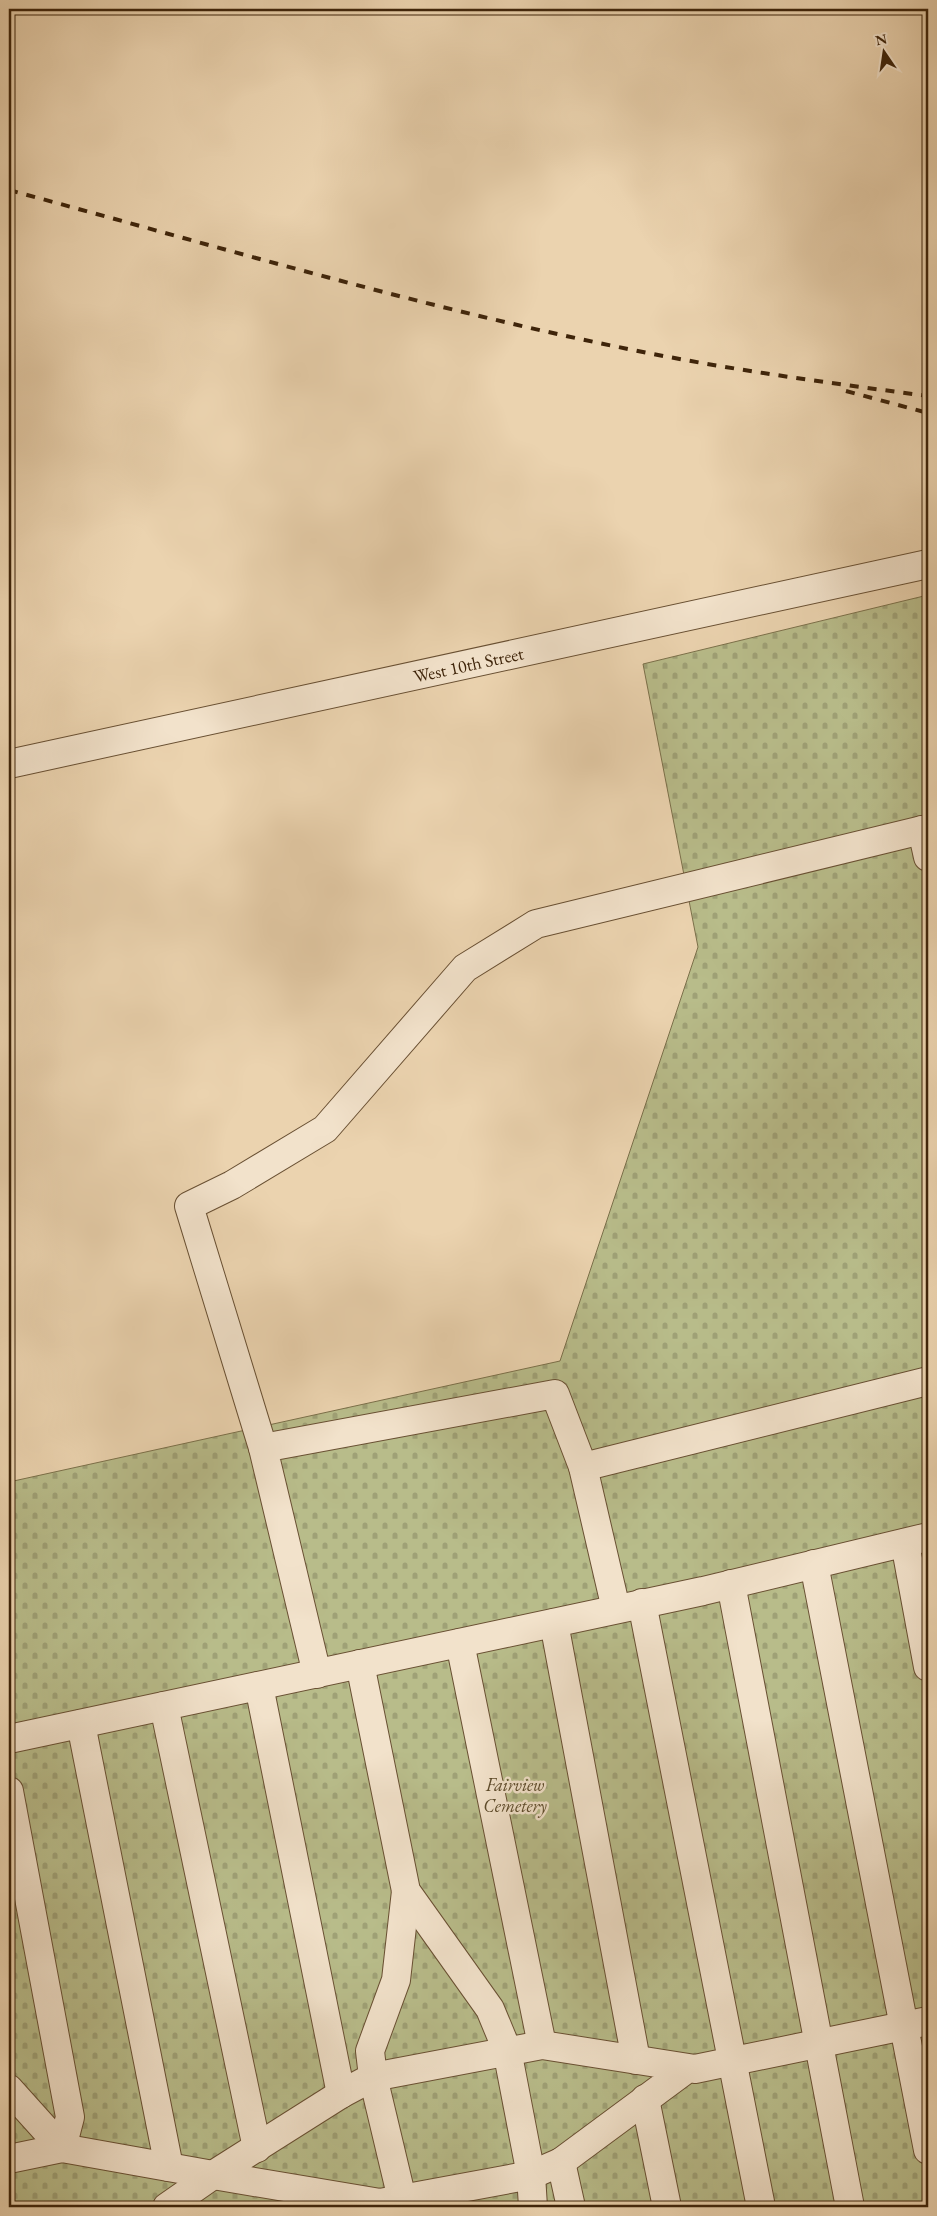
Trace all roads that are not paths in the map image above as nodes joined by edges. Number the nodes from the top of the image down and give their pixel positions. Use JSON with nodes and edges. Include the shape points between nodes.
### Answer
{"nodes":[{"id":1,"x":928,"y":564,"type":"edge"},
{"id":2,"x":9,"y":764,"type":"edge"},
{"id":3,"x":925,"y":830,"type":"edge"},
{"id":4,"x":928,"y":857,"type":"edge"},
{"id":5,"x":928,"y":1381,"type":"edge"},
{"id":6,"x":263,"y":1448,"type":"junction"},
{"id":7,"x":583,"y":1467,"type":"junction"},
{"id":8,"x":916,"y":1540,"type":"edge"},
{"id":9,"x":814,"y":1564,"type":"junction"},
{"id":10,"x":730,"y":1584,"type":"junction"},
{"id":11,"x":629,"y":1606,"type":"junction"},
{"id":12,"x":554,"y":1623,"type":"junction"},
{"id":13,"x":460,"y":1643,"type":"junction"},
{"id":14,"x":360,"y":1664,"type":"junction"},
{"id":15,"x":928,"y":1667,"type":"edge"},
{"id":16,"x":317,"y":1674,"type":"junction"},
{"id":17,"x":259,"y":1686,"type":"junction"},
{"id":18,"x":164,"y":1706,"type":"junction"},
{"id":19,"x":81,"y":1724,"type":"junction"},
{"id":20,"x":9,"y":1739,"type":"edge"},
{"id":21,"x":9,"y":1792,"type":"edge"},
{"id":22,"x":406,"y":1891,"type":"junction"},
{"id":23,"x":916,"y":2024,"type":"edge"},
{"id":24,"x":818,"y":2044,"type":"junction"},
{"id":25,"x":542,"y":2045,"type":"junction"},
{"id":26,"x":507,"y":2050,"type":"junction"},
{"id":27,"x":636,"y":2060,"type":"junction"},
{"id":28,"x":733,"y":2061,"type":"junction"},
{"id":29,"x":688,"y":2068,"type":"junction"},
{"id":30,"x":373,"y":2077,"type":"junction"},
{"id":31,"x":9,"y":2089,"type":"edge"},
{"id":32,"x":341,"y":2094,"type":"junction"},
{"id":33,"x":645,"y":2099,"type":"junction"},
{"id":34,"x":62,"y":2148,"type":"junction"},
{"id":35,"x":257,"y":2148,"type":"junction"},
{"id":36,"x":928,"y":2150,"type":"edge"},
{"id":37,"x":9,"y":2160,"type":"edge"},
{"id":38,"x":561,"y":2162,"type":"junction"},
{"id":39,"x":169,"y":2167,"type":"junction"},
{"id":40,"x":213,"y":2175,"type":"junction"},
{"id":41,"x":531,"y":2176,"type":"junction"},
{"id":42,"x":262,"y":2195,"type":"edge"},
{"id":43,"x":386,"y":2204,"type":"edge"},
{"id":44,"x":171,"y":2206,"type":"edge"},
{"id":45,"x":533,"y":2207,"type":"edge"},
{"id":46,"x":571,"y":2207,"type":"edge"},
{"id":47,"x":667,"y":2207,"type":"edge"},
{"id":48,"x":760,"y":2207,"type":"edge"},
{"id":49,"x":850,"y":2207,"type":"edge"}],
"edges":[{"from":1,"to":2,"type":"street","name":"West 10th Street"},
{"from":3,"to":4,"type":"street"},
{"from":3,"to":6,"type":"street","via":[[536,924],[464,968],[325,1128],[232,1185],[188,1206]]},
{"from":5,"to":7,"type":"street"},
{"from":6,"to":7,"type":"street","via":[[555,1394]]},
{"from":6,"to":16,"type":"street"},
{"from":7,"to":11,"type":"street"},
{"from":8,"to":9,"type":"street"},
{"from":8,"to":15,"type":"street"},
{"from":9,"to":10,"type":"street"},
{"from":9,"to":23,"type":"street"},
{"from":10,"to":11,"type":"street"},
{"from":10,"to":24,"type":"street"},
{"from":11,"to":12,"type":"street"},
{"from":11,"to":28,"type":"street"},
{"from":12,"to":13,"type":"street"},
{"from":12,"to":27,"type":"street"},
{"from":13,"to":14,"type":"street"},
{"from":13,"to":25,"type":"street"},
{"from":14,"to":16,"type":"street"},
{"from":14,"to":22,"type":"street"},
{"from":16,"to":17,"type":"street"},
{"from":17,"to":18,"type":"street"},
{"from":17,"to":32,"type":"street"},
{"from":18,"to":19,"type":"street"},
{"from":18,"to":35,"type":"street"},
{"from":19,"to":20,"type":"street"},
{"from":19,"to":39,"type":"street"},
{"from":21,"to":34,"type":"street","via":[[70,2117]]},
{"from":22,"to":26,"type":"street","via":[[490,2009]]},
{"from":22,"to":30,"type":"street","via":[[396,1980],[370,2051]]},
{"from":23,"to":24,"type":"street"},
{"from":23,"to":36,"type":"street"},
{"from":24,"to":28,"type":"street"},
{"from":24,"to":49,"type":"street"},
{"from":25,"to":26,"type":"street"},
{"from":25,"to":27,"type":"street"},
{"from":26,"to":30,"type":"street"},
{"from":26,"to":41,"type":"street"},
{"from":27,"to":29,"type":"street"},
{"from":28,"to":29,"type":"street"},
{"from":28,"to":48,"type":"street"},
{"from":29,"to":33,"type":"street"},
{"from":30,"to":32,"type":"street"},
{"from":30,"to":43,"type":"street"},
{"from":31,"to":34,"type":"street"},
{"from":32,"to":35,"type":"street"},
{"from":33,"to":38,"type":"street"},
{"from":33,"to":47,"type":"street"},
{"from":34,"to":37,"type":"street"},
{"from":34,"to":39,"type":"street"},
{"from":35,"to":40,"type":"street"},
{"from":38,"to":41,"type":"street"},
{"from":38,"to":46,"type":"street"},
{"from":39,"to":40,"type":"street"},
{"from":40,"to":42,"type":"street"},
{"from":40,"to":44,"type":"street"},
{"from":41,"to":43,"type":"street"},
{"from":41,"to":45,"type":"street"},
{"from":42,"to":43,"type":"street"}]}
